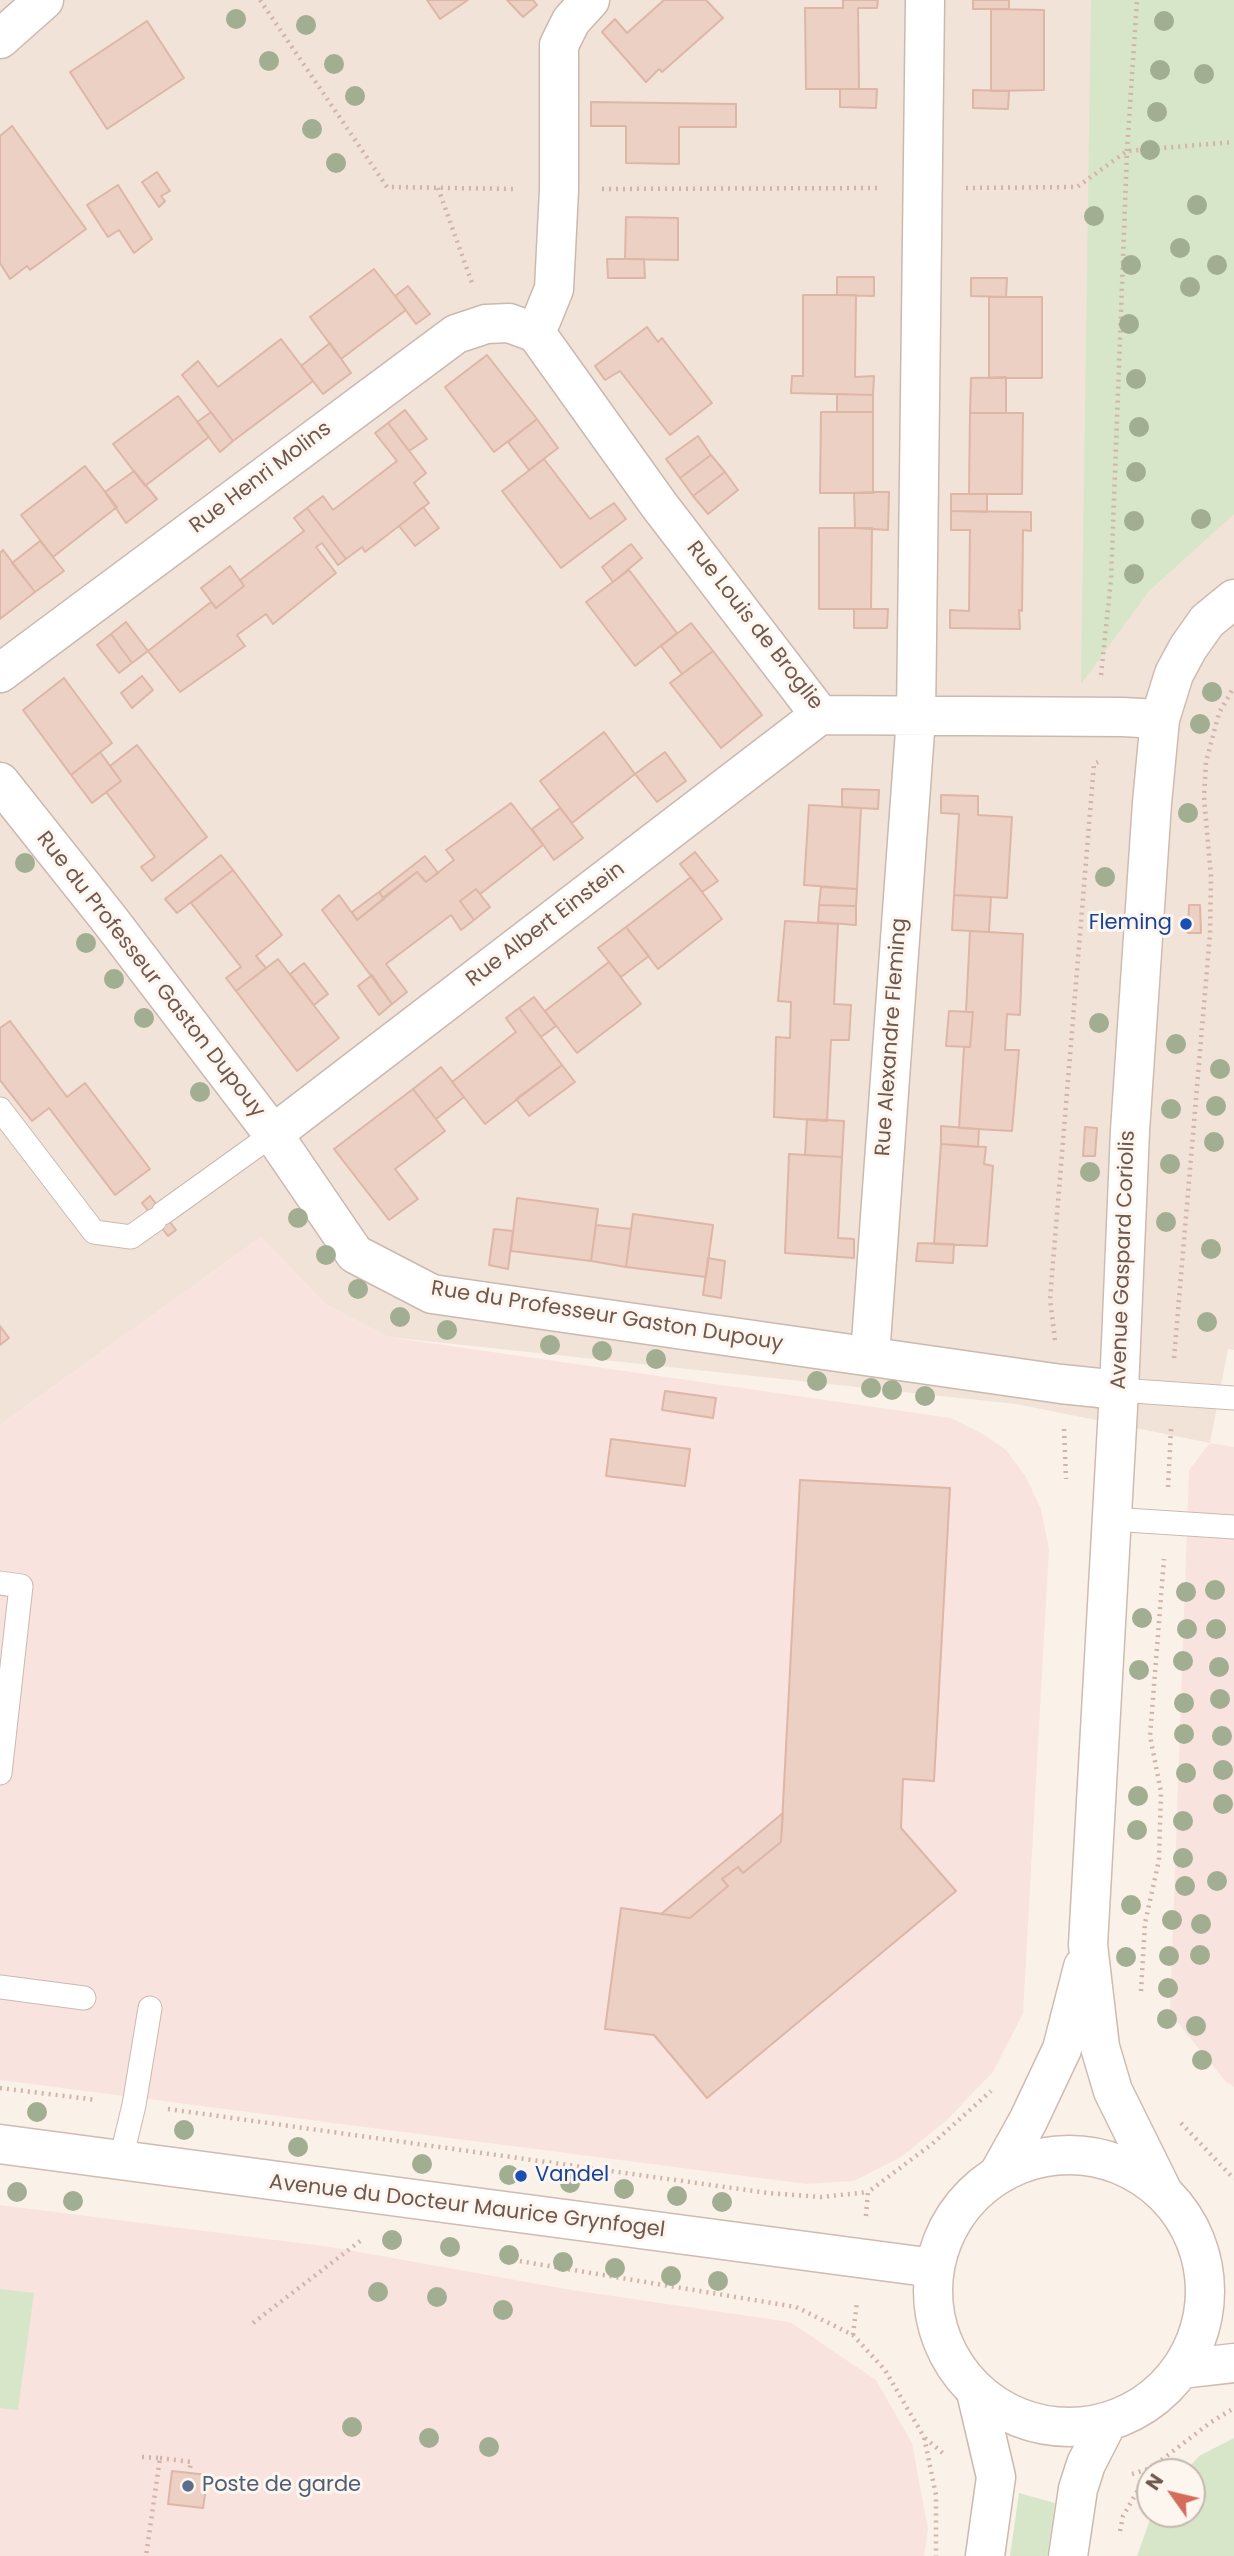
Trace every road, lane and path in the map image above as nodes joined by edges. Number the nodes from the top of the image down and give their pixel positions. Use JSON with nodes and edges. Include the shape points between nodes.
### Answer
{"nodes":[{"id":1,"x":44,"y":0,"type":"edge"},
{"id":2,"x":260,"y":0,"type":"edge"},
{"id":3,"x":590,"y":0,"type":"edge"},
{"id":4,"x":925,"y":0,"type":"edge"},
{"id":5,"x":1137,"y":0,"type":"edge"},
{"id":6,"x":0,"y":39,"type":"edge"},
{"id":7,"x":1234,"y":142,"type":"edge"},
{"id":8,"x":1127,"y":151,"type":"junction"},
{"id":9,"x":439,"y":188,"type":"junction"},
{"id":10,"x":922,"y":188,"type":"junction"},
{"id":11,"x":559,"y":190,"type":"junction"},
{"id":12,"x":486,"y":324,"type":"junction"},
{"id":13,"x":536,"y":333,"type":"junction"},
{"id":14,"x":1234,"y":599,"type":"edge"},
{"id":15,"x":0,"y":673,"type":"edge"},
{"id":16,"x":820,"y":715,"type":"junction"},
{"id":17,"x":916,"y":717,"type":"junction"},
{"id":18,"x":1097,"y":717,"type":"junction"},
{"id":19,"x":1160,"y":719,"type":"junction"},
{"id":20,"x":0,"y":782,"type":"edge"},
{"id":21,"x":0,"y":1109,"type":"edge"},
{"id":22,"x":273,"y":1135,"type":"junction"},
{"id":23,"x":870,"y":1356,"type":"junction"},
{"id":24,"x":1119,"y":1390,"type":"junction"},
{"id":25,"x":1234,"y":1398,"type":"edge"},
{"id":26,"x":1111,"y":1519,"type":"junction"},
{"id":27,"x":1234,"y":1527,"type":"edge"},
{"id":28,"x":0,"y":1583,"type":"edge"},
{"id":29,"x":0,"y":1773,"type":"edge"},
{"id":30,"x":1088,"y":1945,"type":"junction"},
{"id":31,"x":0,"y":1987,"type":"edge"},
{"id":32,"x":84,"y":1998,"type":"dead end"},
{"id":33,"x":150,"y":2008,"type":"dead end"},
{"id":34,"x":995,"y":2087,"type":"dead end"},
{"id":35,"x":0,"y":2088,"type":"edge"},
{"id":36,"x":134,"y":2105,"type":"junction"},
{"id":37,"x":1175,"y":2115,"type":"dead end"},
{"id":38,"x":0,"y":2144,"type":"edge"},
{"id":39,"x":121,"y":2159,"type":"junction"},
{"id":40,"x":999,"y":2173,"type":"junction"},
{"id":41,"x":1234,"y":2179,"type":"edge"},
{"id":42,"x":1162,"y":2190,"type":"junction"},
{"id":43,"x":368,"y":2235,"type":"dead end"},
{"id":44,"x":1195,"y":2237,"type":"junction"},
{"id":45,"x":1234,"y":2262,"type":"edge"},
{"id":46,"x":934,"y":2268,"type":"junction"},
{"id":47,"x":253,"y":2323,"type":"dead end"},
{"id":48,"x":853,"y":2335,"type":"dead end"},
{"id":49,"x":1234,"y":2363,"type":"edge"},
{"id":50,"x":1181,"y":2368,"type":"junction"},
{"id":51,"x":976,"y":2392,"type":"junction"},
{"id":52,"x":1234,"y":2409,"type":"edge"},
{"id":53,"x":1107,"y":2423,"type":"junction"},
{"id":54,"x":142,"y":2457,"type":"dead end"},
{"id":55,"x":160,"y":2458,"type":"junction"},
{"id":56,"x":189,"y":2473,"type":"dead end"},
{"id":57,"x":1118,"y":2543,"type":"dead end"},
{"id":58,"x":146,"y":2556,"type":"edge"},
{"id":59,"x":936,"y":2556,"type":"edge"},
{"id":60,"x":985,"y":2556,"type":"edge"},
{"id":61,"x":1068,"y":2556,"type":"edge"}],
"edges":[{"from":1,"to":6,"type":"street"},
{"from":2,"to":9,"type":"path","via":[[387,187]]},
{"from":3,"to":11,"type":"street","via":[[570,20],[559,45]]},
{"from":4,"to":10,"type":"street"},
{"from":5,"to":8,"type":"path"},
{"from":7,"to":8,"type":"path"},
{"from":8,"to":10,"type":"path","via":[[1077,187]]},
{"from":8,"to":18,"type":"path","via":[[1111,580]]},
{"from":9,"to":11,"type":"path"},
{"from":9,"to":12,"type":"path"},
{"from":10,"to":11,"type":"path"},
{"from":10,"to":17,"type":"street"},
{"from":11,"to":13,"type":"street","via":[[554,289]]},
{"from":12,"to":13,"type":"street","name":"Rue Henri Molins","via":[[509,323]]},
{"from":12,"to":15,"type":"street","name":"Rue Henri Molins","via":[[456,334]]},
{"from":13,"to":16,"type":"street","name":"Rue Louis de Broglie","via":[[659,505]]},
{"from":14,"to":19,"type":"street","name":"Avenue Gaspard Coriolis","via":[[1207,621],[1188,648]]},
{"from":16,"to":17,"type":"street","name":"Rue Louis de Broglie"},
{"from":16,"to":22,"type":"street","name":"Rue Albert Einstein"},
{"from":17,"to":18,"type":"street","name":"Rue Louis de Broglie"},
{"from":17,"to":23,"type":"street","name":"Rue Alexandre Fleming"},
{"from":18,"to":19,"type":"street","name":"Rue Louis de Broglie"},
{"from":19,"to":24,"type":"street","name":"Avenue Gaspard Coriolis","via":[[1130,1131]]},
{"from":20,"to":22,"type":"street","name":"Rue du Professeur Gaston Dupouy"},
{"from":21,"to":22,"type":"lane","via":[[93,1232],[131,1237]]},
{"from":22,"to":23,"type":"street","name":"Rue du Professeur Gaston Dupouy","via":[[355,1254],[432,1294]]},
{"from":23,"to":24,"type":"street","name":"Rue du Professeur Gaston Dupouy"},
{"from":24,"to":25,"type":"lane"},
{"from":24,"to":26,"type":"street","name":"Avenue Gaspard Coriolis"},
{"from":26,"to":27,"type":"lane"},
{"from":26,"to":30,"type":"street","name":"Avenue Gaspard Coriolis"},
{"from":28,"to":29,"type":"lane","via":[[21,1586]]},
{"from":30,"to":40,"type":"street","name":"Avenue Gaspard Coriolis","via":[[1062,2049]]},
{"from":30,"to":42,"type":"street","name":"Avenue Gaspard Coriolis","via":[[1100,2047],[1114,2091]]},
{"from":31,"to":32,"type":"lane"},
{"from":33,"to":36,"type":"lane"},
{"from":34,"to":36,"type":"path","via":[[932,2144],[868,2192],[821,2197]]},
{"from":35,"to":36,"type":"path"},
{"from":36,"to":39,"type":"lane"},
{"from":37,"to":41,"type":"path"},
{"from":38,"to":39,"type":"street","name":"Avenue du Docteur Maurice Grynfogel"},
{"from":39,"to":46,"type":"street","name":"Avenue du Docteur Maurice Grynfogel"},
{"from":40,"to":42,"type":"street","via":[[1040,2157],[1084,2155],[1126,2166]]},
{"from":40,"to":46,"type":"street","via":[[957,2213],[942,2239]]},
{"from":42,"to":44,"type":"street"},
{"from":43,"to":47,"type":"path"},
{"from":44,"to":45,"type":"street"},
{"from":44,"to":50,"type":"street","via":[[1204,2270],[1205,2305],[1197,2338]]},
{"from":46,"to":51,"type":"street","via":[[932,2302],[939,2335],[954,2366]]},
{"from":48,"to":59,"type":"path","via":[[885,2371],[924,2437],[936,2495]]},
{"from":49,"to":50,"type":"street"},
{"from":50,"to":53,"type":"street","via":[[1159,2393]]},
{"from":51,"to":53,"type":"street","via":[[1003,2412],[1035,2424],[1068,2428]]},
{"from":51,"to":60,"type":"street","via":[[996,2477]]},
{"from":52,"to":57,"type":"path","via":[[1211,2421],[1151,2468],[1123,2516]]},
{"from":53,"to":61,"type":"street","via":[[1078,2489]]},
{"from":54,"to":55,"type":"path"},
{"from":55,"to":56,"type":"path","via":[[191,2462]]},
{"from":55,"to":58,"type":"path"}]}
